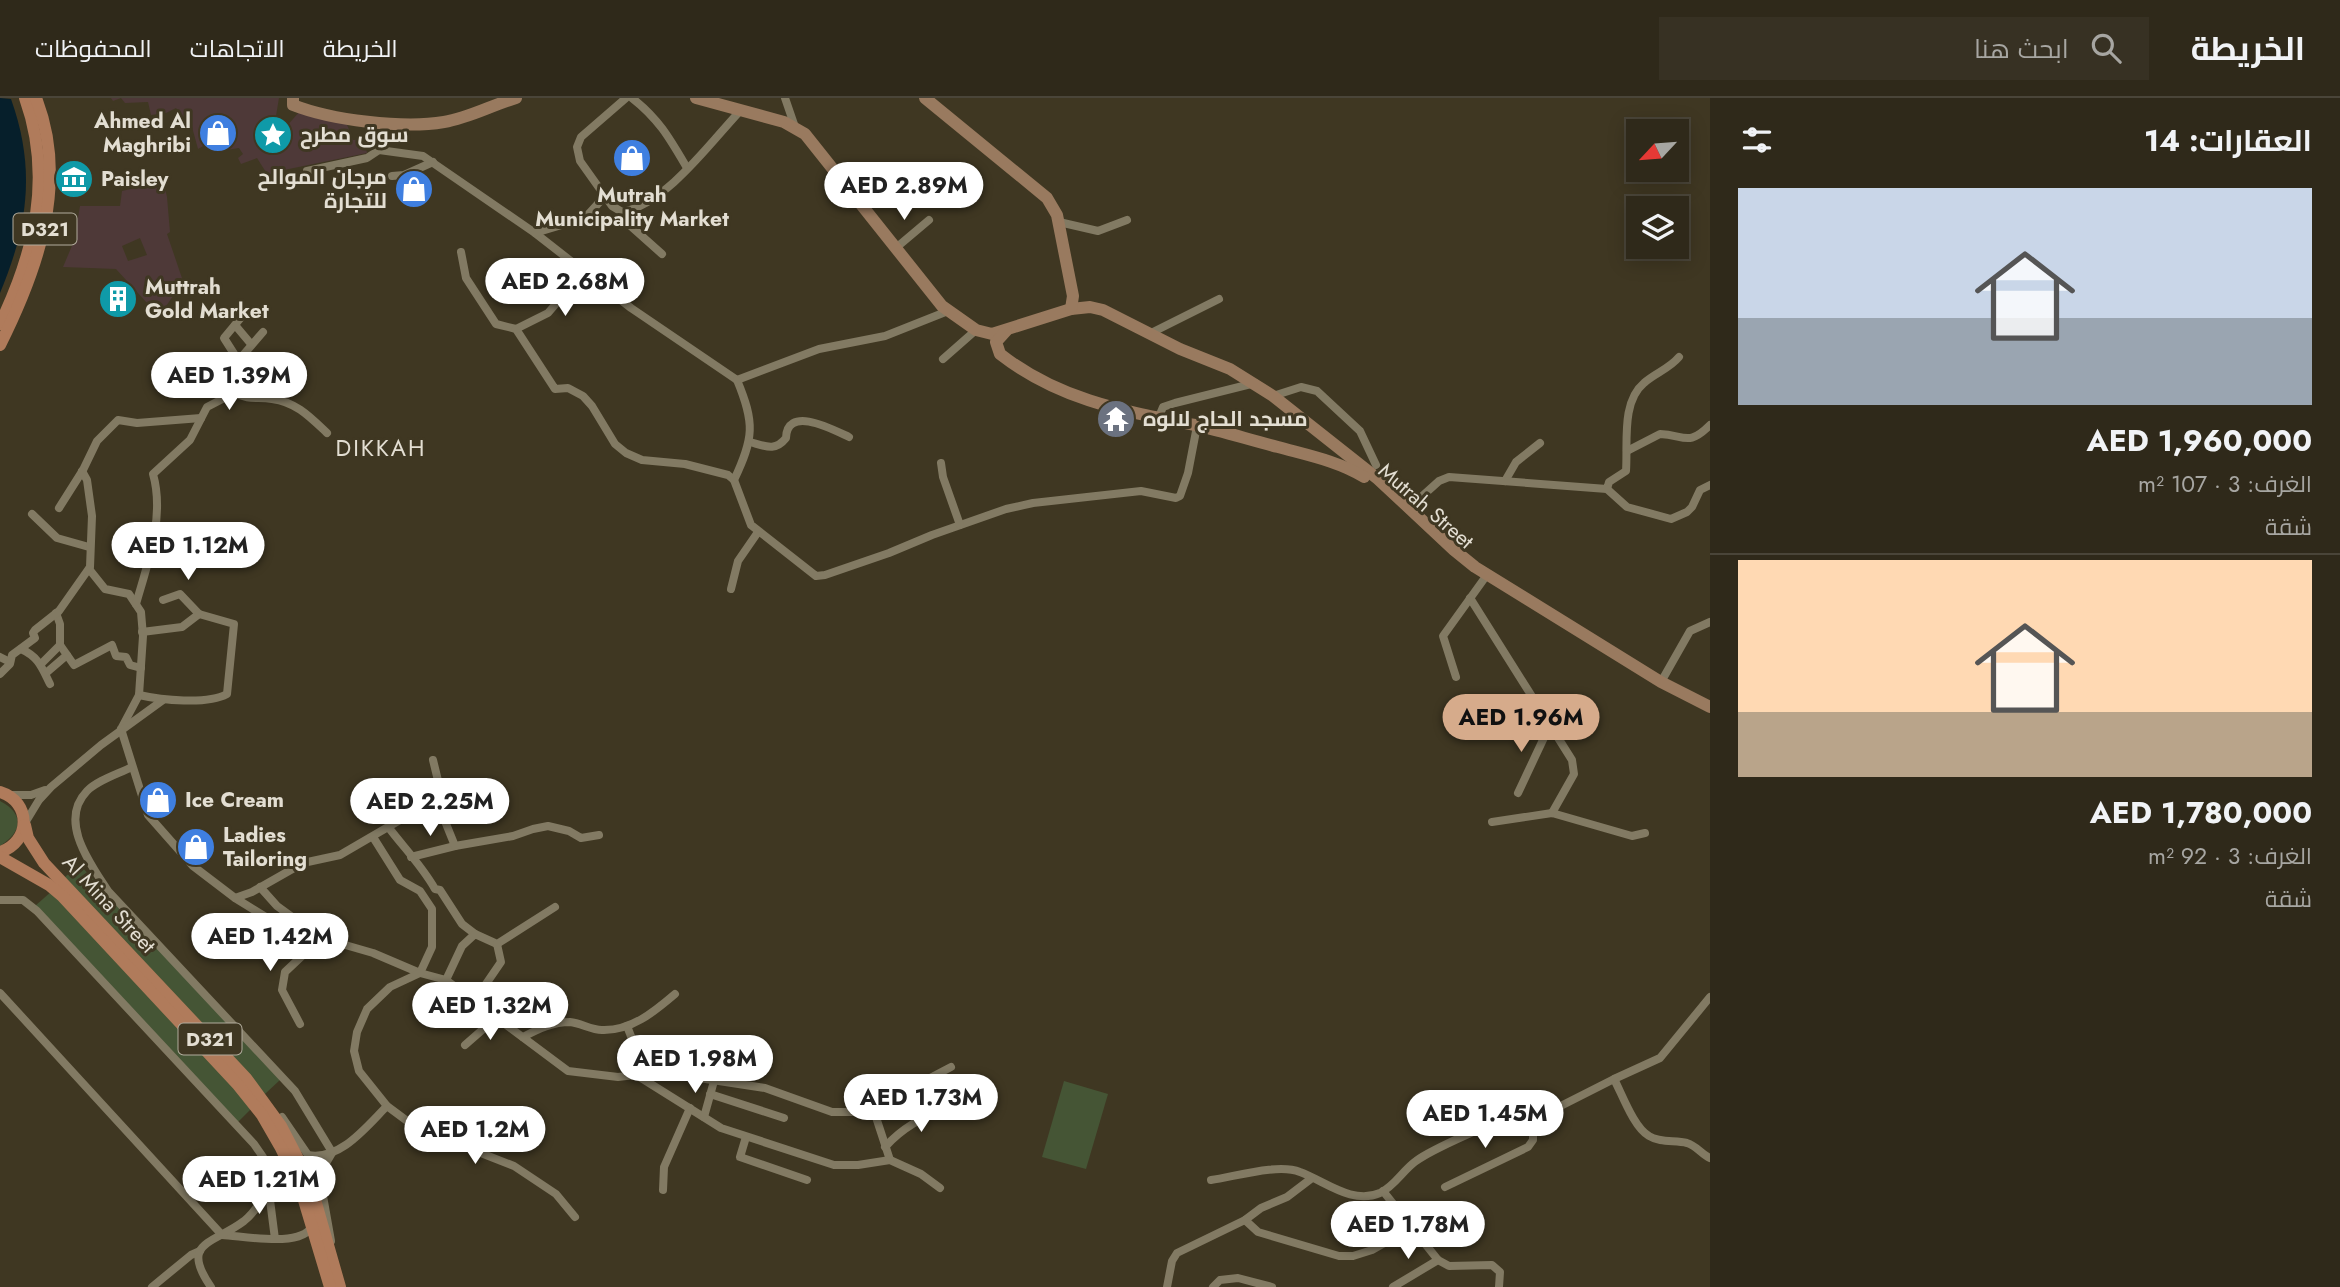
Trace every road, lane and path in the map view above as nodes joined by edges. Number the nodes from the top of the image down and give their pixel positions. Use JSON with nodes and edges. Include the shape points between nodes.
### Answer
{"nodes":[{"id":1,"x":25,"y":98,"type":"edge"},
{"id":2,"x":36,"y":98,"type":"edge"},
{"id":3,"x":293,"y":98,"type":"edge"},
{"id":4,"x":516,"y":98,"type":"edge"},
{"id":5,"x":626,"y":98,"type":"edge"},
{"id":6,"x":632,"y":98,"type":"edge"},
{"id":7,"x":696,"y":98,"type":"edge"},
{"id":8,"x":785,"y":98,"type":"edge"},
{"id":9,"x":925,"y":98,"type":"edge"},
{"id":10,"x":720,"y":102,"type":"edge"},
{"id":11,"x":740,"y":111,"type":"junction"},
{"id":12,"x":386,"y":122,"type":"junction"},
{"id":13,"x":795,"y":127,"type":"junction"},
{"id":14,"x":379,"y":150,"type":"junction"},
{"id":15,"x":433,"y":162,"type":"junction"},
{"id":16,"x":687,"y":168,"type":"junction"},
{"id":17,"x":307,"y":172,"type":"dead end"},
{"id":18,"x":392,"y":176,"type":"dead end"},
{"id":19,"x":605,"y":196,"type":"junction"},
{"id":20,"x":622,"y":212,"type":"junction"},
{"id":21,"x":929,"y":220,"type":"dead end"},
{"id":22,"x":1127,"y":220,"type":"dead end"},
{"id":23,"x":1059,"y":222,"type":"junction"},
{"id":24,"x":535,"y":233,"type":"junction"},
{"id":25,"x":897,"y":247,"type":"junction"},
{"id":26,"x":461,"y":252,"type":"dead end"},
{"id":27,"x":662,"y":254,"type":"dead end"},
{"id":28,"x":584,"y":271,"type":"junction"},
{"id":29,"x":1219,"y":299,"type":"dead end"},
{"id":30,"x":1071,"y":309,"type":"junction"},
{"id":31,"x":948,"y":312,"type":"junction"},
{"id":32,"x":244,"y":314,"type":"dead end"},
{"id":33,"x":0,"y":324,"type":"edge"},
{"id":34,"x":235,"y":325,"type":"junction"},
{"id":35,"x":516,"y":329,"type":"junction"},
{"id":36,"x":976,"y":330,"type":"junction"},
{"id":37,"x":1006,"y":331,"type":"junction"},
{"id":38,"x":263,"y":332,"type":"dead end"},
{"id":39,"x":1151,"y":333,"type":"junction"},
{"id":40,"x":251,"y":344,"type":"junction"},
{"id":41,"x":0,"y":345,"type":"edge"},
{"id":42,"x":1679,"y":357,"type":"dead end"},
{"id":43,"x":943,"y":359,"type":"dead end"},
{"id":44,"x":238,"y":360,"type":"junction"},
{"id":45,"x":737,"y":380,"type":"junction"},
{"id":46,"x":1255,"y":383,"type":"junction"},
{"id":47,"x":229,"y":395,"type":"junction"},
{"id":48,"x":1273,"y":396,"type":"junction"},
{"id":49,"x":201,"y":418,"type":"junction"},
{"id":50,"x":1158,"y":419,"type":"junction"},
{"id":51,"x":1710,"y":425,"type":"edge"},
{"id":52,"x":1197,"y":426,"type":"junction"},
{"id":53,"x":327,"y":433,"type":"dead end"},
{"id":54,"x":1322,"y":436,"type":"junction"},
{"id":55,"x":849,"y":437,"type":"dead end"},
{"id":56,"x":750,"y":442,"type":"junction"},
{"id":57,"x":1541,"y":443,"type":"dead end"},
{"id":58,"x":1627,"y":451,"type":"junction"},
{"id":59,"x":1313,"y":457,"type":"junction"},
{"id":60,"x":941,"y":463,"type":"dead end"},
{"id":61,"x":82,"y":471,"type":"junction"},
{"id":62,"x":1377,"y":472,"type":"junction"},
{"id":63,"x":734,"y":480,"type":"junction"},
{"id":64,"x":1506,"y":481,"type":"junction"},
{"id":65,"x":1710,"y":485,"type":"edge"},
{"id":66,"x":1607,"y":489,"type":"junction"},
{"id":67,"x":59,"y":508,"type":"dead end"},
{"id":68,"x":1409,"y":509,"type":"junction"},
{"id":69,"x":32,"y":514,"type":"dead end"},
{"id":70,"x":961,"y":525,"type":"junction"},
{"id":71,"x":758,"y":532,"type":"junction"},
{"id":72,"x":152,"y":546,"type":"junction"},
{"id":73,"x":89,"y":547,"type":"junction"},
{"id":74,"x":162,"y":552,"type":"dead end"},
{"id":75,"x":89,"y":569,"type":"junction"},
{"id":76,"x":1484,"y":579,"type":"junction"},
{"id":77,"x":731,"y":589,"type":"dead end"},
{"id":78,"x":1470,"y":598,"type":"junction"},
{"id":79,"x":163,"y":600,"type":"dead end"},
{"id":80,"x":136,"y":604,"type":"junction"},
{"id":81,"x":56,"y":613,"type":"junction"},
{"id":82,"x":199,"y":614,"type":"junction"},
{"id":83,"x":1710,"y":622,"type":"edge"},
{"id":84,"x":142,"y":632,"type":"junction"},
{"id":85,"x":60,"y":645,"type":"junction"},
{"id":86,"x":20,"y":649,"type":"junction"},
{"id":87,"x":67,"y":655,"type":"junction"},
{"id":88,"x":0,"y":657,"type":"edge"},
{"id":89,"x":10,"y":662,"type":"junction"},
{"id":90,"x":41,"y":664,"type":"junction"},
{"id":91,"x":141,"y":668,"type":"junction"},
{"id":92,"x":46,"y":673,"type":"junction"},
{"id":93,"x":0,"y":674,"type":"edge"},
{"id":94,"x":1456,"y":677,"type":"dead end"},
{"id":95,"x":1661,"y":682,"type":"junction"},
{"id":96,"x":50,"y":684,"type":"dead end"},
{"id":97,"x":139,"y":695,"type":"junction"},
{"id":98,"x":163,"y":700,"type":"junction"},
{"id":99,"x":1710,"y":707,"type":"edge"},
{"id":100,"x":1710,"y":715,"type":"edge"},
{"id":101,"x":1549,"y":727,"type":"junction"},
{"id":102,"x":121,"y":729,"type":"junction"},
{"id":103,"x":433,"y":760,"type":"dead end"},
{"id":104,"x":132,"y":768,"type":"junction"},
{"id":105,"x":51,"y":787,"type":"junction"},
{"id":106,"x":475,"y":788,"type":"dead end"},
{"id":107,"x":3,"y":793,"type":"edge"},
{"id":108,"x":1518,"y":793,"type":"dead end"},
{"id":109,"x":439,"y":798,"type":"junction"},
{"id":110,"x":1552,"y":813,"type":"junction"},
{"id":111,"x":1492,"y":822,"type":"dead end"},
{"id":112,"x":25,"y":824,"type":"junction"},
{"id":113,"x":389,"y":828,"type":"junction"},
{"id":114,"x":1645,"y":833,"type":"dead end"},
{"id":115,"x":599,"y":835,"type":"dead end"},
{"id":116,"x":373,"y":837,"type":"junction"},
{"id":117,"x":455,"y":846,"type":"junction"},
{"id":118,"x":0,"y":855,"type":"edge"},
{"id":119,"x":411,"y":857,"type":"junction"},
{"id":120,"x":260,"y":887,"type":"junction"},
{"id":121,"x":235,"y":898,"type":"junction"},
{"id":122,"x":0,"y":900,"type":"edge"},
{"id":123,"x":555,"y":907,"type":"dead end"},
{"id":124,"x":475,"y":934,"type":"junction"},
{"id":125,"x":321,"y":938,"type":"junction"},
{"id":126,"x":497,"y":944,"type":"junction"},
{"id":127,"x":421,"y":974,"type":"junction"},
{"id":128,"x":446,"y":980,"type":"junction"},
{"id":129,"x":0,"y":993,"type":"edge"},
{"id":130,"x":675,"y":994,"type":"dead end"},
{"id":131,"x":1710,"y":997,"type":"edge"},
{"id":132,"x":475,"y":1000,"type":"junction"},
{"id":133,"x":497,"y":1017,"type":"junction"},
{"id":134,"x":300,"y":1024,"type":"dead end"},
{"id":135,"x":627,"y":1026,"type":"junction"},
{"id":136,"x":523,"y":1037,"type":"junction"},
{"id":137,"x":464,"y":1045,"type":"dead end"},
{"id":138,"x":951,"y":1067,"type":"dead end"},
{"id":139,"x":642,"y":1075,"type":"junction"},
{"id":140,"x":1614,"y":1079,"type":"junction"},
{"id":141,"x":714,"y":1081,"type":"junction"},
{"id":142,"x":710,"y":1094,"type":"junction"},
{"id":143,"x":387,"y":1107,"type":"junction"},
{"id":144,"x":946,"y":1107,"type":"dead end"},
{"id":145,"x":690,"y":1108,"type":"junction"},
{"id":146,"x":873,"y":1108,"type":"junction"},
{"id":147,"x":271,"y":1109,"type":"junction"},
{"id":148,"x":704,"y":1117,"type":"junction"},
{"id":149,"x":784,"y":1118,"type":"dead end"},
{"id":150,"x":1533,"y":1120,"type":"junction"},
{"id":151,"x":746,"y":1137,"type":"junction"},
{"id":152,"x":886,"y":1147,"type":"junction"},
{"id":153,"x":332,"y":1153,"type":"junction"},
{"id":154,"x":1710,"y":1158,"type":"edge"},
{"id":155,"x":890,"y":1160,"type":"junction"},
{"id":156,"x":1312,"y":1178,"type":"junction"},
{"id":157,"x":807,"y":1180,"type":"dead end"},
{"id":158,"x":1210,"y":1181,"type":"dead end"},
{"id":159,"x":1446,"y":1187,"type":"dead end"},
{"id":160,"x":940,"y":1188,"type":"dead end"},
{"id":161,"x":267,"y":1189,"type":"junction"},
{"id":162,"x":663,"y":1190,"type":"dead end"},
{"id":163,"x":1383,"y":1191,"type":"junction"},
{"id":164,"x":575,"y":1217,"type":"dead end"},
{"id":165,"x":1245,"y":1220,"type":"junction"},
{"id":166,"x":313,"y":1224,"type":"junction"},
{"id":167,"x":1411,"y":1228,"type":"junction"},
{"id":168,"x":222,"y":1235,"type":"junction"},
{"id":169,"x":275,"y":1239,"type":"junction"},
{"id":170,"x":200,"y":1251,"type":"junction"},
{"id":171,"x":332,"y":1258,"type":"junction"},
{"id":172,"x":1438,"y":1260,"type":"junction"},
{"id":173,"x":152,"y":1287,"type":"edge"},
{"id":174,"x":211,"y":1287,"type":"edge"},
{"id":175,"x":330,"y":1287,"type":"edge"},
{"id":176,"x":340,"y":1287,"type":"edge"},
{"id":177,"x":1167,"y":1287,"type":"edge"},
{"id":178,"x":1213,"y":1287,"type":"edge"},
{"id":179,"x":1272,"y":1287,"type":"edge"},
{"id":180,"x":1394,"y":1287,"type":"edge"},
{"id":181,"x":1499,"y":1287,"type":"edge"}],
"edges":[{"from":1,"to":33,"type":"main road","number":"D321","via":[[38,152],[38,211],[25,265]]},
{"from":2,"to":41,"type":"main road","number":"D321","via":[[51,174],[47,218],[33,269]]},
{"from":3,"to":12,"type":"main road","via":[[293,105],[303,109]]},
{"from":4,"to":12,"type":"main road","via":[[445,122]]},
{"from":5,"to":19,"type":"street","via":[[581,137],[578,147],[580,161]]},
{"from":6,"to":16,"type":"street","via":[[664,128]]},
{"from":7,"to":10,"type":"main road"},
{"from":8,"to":13,"type":"street"},
{"from":9,"to":23,"type":"main road","via":[[1046,198]]},
{"from":10,"to":11,"type":"main road"},
{"from":11,"to":13,"type":"main road"},
{"from":11,"to":16,"type":"street"},
{"from":12,"to":14,"type":"street"},
{"from":13,"to":25,"type":"main road","via":[[809,138]]},
{"from":14,"to":15,"type":"street","via":[[415,153]]},
{"from":14,"to":17,"type":"street","via":[[367,158]]},
{"from":15,"to":18,"type":"street"},
{"from":15,"to":24,"type":"street"},
{"from":16,"to":20,"type":"street","via":[[665,189]]},
{"from":19,"to":20,"type":"street"},
{"from":19,"to":24,"type":"street","via":[[585,218]]},
{"from":20,"to":27,"type":"street","via":[[625,221]]},
{"from":21,"to":25,"type":"street"},
{"from":22,"to":23,"type":"street","via":[[1098,231]]},
{"from":23,"to":30,"type":"main road","via":[[1073,296]]},
{"from":24,"to":28,"type":"street"},
{"from":25,"to":31,"type":"main road"},
{"from":26,"to":35,"type":"street","via":[[464,273],[477,299],[496,324]]},
{"from":28,"to":35,"type":"street","via":[[548,313]]},
{"from":28,"to":45,"type":"street"},
{"from":29,"to":39,"type":"street"},
{"from":30,"to":37,"type":"main road","name":"Mutrah Street"},
{"from":30,"to":39,"type":"main road","name":"Mutrah Street","via":[[1103,310]]},
{"from":31,"to":36,"type":"main road"},
{"from":31,"to":45,"type":"street","via":[[885,335],[819,349]]},
{"from":32,"to":34,"type":"street"},
{"from":34,"to":40,"type":"street"},
{"from":34,"to":44,"type":"street","via":[[224,338]]},
{"from":35,"to":63,"type":"street","via":[[552,386],[576,390],[583,396],[626,453],[642,460],[722,472]]},
{"from":36,"to":37,"type":"main road","name":"Mutrah Street"},
{"from":36,"to":43,"type":"street"},
{"from":37,"to":50,"type":"main road","name":"Mutrah Street","via":[[996,342],[997,351],[1034,377],[1082,400]]},
{"from":38,"to":40,"type":"street"},
{"from":39,"to":46,"type":"main road","name":"Mutrah Street"},
{"from":40,"to":44,"type":"street"},
{"from":42,"to":58,"type":"street","via":[[1641,384],[1632,399]]},
{"from":44,"to":47,"type":"street","via":[[231,369]]},
{"from":45,"to":56,"type":"street","via":[[748,406]]},
{"from":46,"to":48,"type":"main road","name":"Mutrah Street"},
{"from":46,"to":50,"type":"street","via":[[1175,402],[1163,407]]},
{"from":47,"to":49,"type":"street","via":[[207,407]]},
{"from":47,"to":53,"type":"street","via":[[272,399],[300,408]]},
{"from":48,"to":54,"type":"main road","name":"Mutrah Street"},
{"from":48,"to":62,"type":"street","via":[[1301,387],[1317,391],[1360,430]]},
{"from":49,"to":61,"type":"street","via":[[118,420],[97,441]]},
{"from":49,"to":72,"type":"street","via":[[190,440],[153,474],[158,503]]},
{"from":50,"to":52,"type":"main road","name":"Mutrah Street"},
{"from":51,"to":58,"type":"street","via":[[1692,439],[1660,434]]},
{"from":52,"to":59,"type":"main road","name":"Mutrah Street"},
{"from":52,"to":70,"type":"street","via":[[1188,473],[1176,498],[1141,491],[1033,503]]},
{"from":54,"to":59,"type":"main road","via":[[1321,450]]},
{"from":54,"to":62,"type":"main road","name":"Mutrah Street"},
{"from":55,"to":56,"type":"street","via":[[824,425],[796,420],[777,447]]},
{"from":56,"to":63,"type":"street"},
{"from":57,"to":64,"type":"street","via":[[1516,463]]},
{"from":58,"to":66,"type":"street","via":[[1626,471],[1609,482]]},
{"from":59,"to":76,"type":"main road","name":"Mutrah Street","via":[[1364,476],[1443,549]]},
{"from":60,"to":70,"type":"street"},
{"from":61,"to":67,"type":"street"},
{"from":61,"to":73,"type":"street","via":[[92,516]]},
{"from":62,"to":68,"type":"main road","name":"Mutrah Street"},
{"from":63,"to":71,"type":"street","via":[[746,517]]},
{"from":64,"to":66,"type":"street"},
{"from":64,"to":68,"type":"street","via":[[1449,477]]},
{"from":65,"to":66,"type":"street","via":[[1700,490],[1687,512],[1671,519],[1627,507]]},
{"from":68,"to":95,"type":"main road","name":"Mutrah Street","via":[[1475,567]]},
{"from":69,"to":73,"type":"street","via":[[57,538]]},
{"from":70,"to":71,"type":"street","via":[[816,576]]},
{"from":71,"to":77,"type":"street","via":[[738,561]]},
{"from":72,"to":74,"type":"street"},
{"from":72,"to":80,"type":"street"},
{"from":73,"to":75,"type":"street"},
{"from":75,"to":80,"type":"street","via":[[105,589],[129,594]]},
{"from":75,"to":81,"type":"street"},
{"from":76,"to":78,"type":"street"},
{"from":76,"to":100,"type":"main road","name":"Mutrah Street"},
{"from":78,"to":94,"type":"street","via":[[1443,636]]},
{"from":78,"to":101,"type":"street"},
{"from":79,"to":82,"type":"street","via":[[180,594]]},
{"from":80,"to":84,"type":"street"},
{"from":81,"to":85,"type":"street"},
{"from":81,"to":86,"type":"street"},
{"from":82,"to":84,"type":"street","via":[[182,627]]},
{"from":82,"to":98,"type":"street","via":[[234,624],[229,690],[219,698]]},
{"from":83,"to":95,"type":"street","via":[[1690,631]]},
{"from":84,"to":91,"type":"street"},
{"from":85,"to":87,"type":"street"},
{"from":85,"to":90,"type":"street"},
{"from":86,"to":89,"type":"street"},
{"from":86,"to":90,"type":"street"},
{"from":87,"to":91,"type":"street","via":[[74,664],[112,645],[116,656]]},
{"from":87,"to":92,"type":"street"},
{"from":88,"to":89,"type":"street"},
{"from":89,"to":93,"type":"street"},
{"from":90,"to":92,"type":"street"},
{"from":91,"to":97,"type":"street"},
{"from":92,"to":96,"type":"street"},
{"from":95,"to":99,"type":"main road","name":"Mutrah Street"},
{"from":97,"to":98,"type":"street"},
{"from":97,"to":102,"type":"street"},
{"from":98,"to":102,"type":"street"},
{"from":101,"to":108,"type":"street"},
{"from":101,"to":110,"type":"street","via":[[1572,760],[1574,774]]},
{"from":102,"to":104,"type":"street"},
{"from":102,"to":105,"type":"street"},
{"from":103,"to":109,"type":"street"},
{"from":104,"to":121,"type":"street","via":[[148,814],[193,866]]},
{"from":104,"to":153,"type":"street","via":[[88,789],[76,807],[75,829],[87,860],[107,891],[295,1091]]},
{"from":105,"to":107,"type":"street","via":[[31,795]]},
{"from":105,"to":112,"type":"street"},
{"from":106,"to":109,"type":"street"},
{"from":107,"to":112,"type":"main road","number":"D321","via":[[21,807]]},
{"from":109,"to":113,"type":"street"},
{"from":109,"to":117,"type":"street"},
{"from":110,"to":111,"type":"street"},
{"from":110,"to":114,"type":"street","via":[[1632,836]]},
{"from":112,"to":118,"type":"main road","number":"D321","via":[[18,842]]},
{"from":112,"to":147,"type":"main road","name":"Al Mina Street","number":"D321","via":[[44,863]]},
{"from":113,"to":116,"type":"street"},
{"from":113,"to":119,"type":"street"},
{"from":115,"to":117,"type":"street","via":[[581,838],[548,826]]},
{"from":116,"to":120,"type":"street","via":[[340,855],[303,863]]},
{"from":116,"to":127,"type":"street","via":[[400,880],[420,891],[432,909],[432,947]]},
{"from":117,"to":119,"type":"street"},
{"from":118,"to":166,"type":"main road","name":"Al Mina Street","number":"D321","via":[[62,896],[251,1101],[281,1148]]},
{"from":119,"to":124,"type":"street","via":[[462,925]]},
{"from":120,"to":121,"type":"street"},
{"from":120,"to":125,"type":"street","via":[[277,906]]},
{"from":121,"to":125,"type":"street","via":[[295,934]]},
{"from":122,"to":161,"type":"street","via":[[23,900],[37,911],[237,1125],[263,1157]]},
{"from":123,"to":126,"type":"street"},
{"from":124,"to":126,"type":"street"},
{"from":124,"to":128,"type":"street","via":[[462,946]]},
{"from":125,"to":127,"type":"street","via":[[373,953]]},
{"from":125,"to":134,"type":"street","via":[[285,972],[282,990]]},
{"from":126,"to":132,"type":"street","via":[[501,962]]},
{"from":127,"to":128,"type":"street"},
{"from":127,"to":143,"type":"street","via":[[376,998],[357,1032],[354,1051],[359,1071]]},
{"from":128,"to":132,"type":"street"},
{"from":129,"to":168,"type":"street"},
{"from":130,"to":135,"type":"street"},
{"from":131,"to":140,"type":"street","via":[[1660,1058]]},
{"from":132,"to":133,"type":"street"},
{"from":133,"to":136,"type":"street"},
{"from":133,"to":137,"type":"street"},
{"from":135,"to":136,"type":"street","via":[[601,1031],[570,1022],[545,1026]]},
{"from":135,"to":139,"type":"street"},
{"from":136,"to":139,"type":"street","via":[[568,1071]]},
{"from":138,"to":146,"type":"street"},
{"from":139,"to":141,"type":"street","via":[[660,1072]]},
{"from":139,"to":145,"type":"street"},
{"from":140,"to":150,"type":"street"},
{"from":140,"to":154,"type":"street","via":[[1638,1127],[1649,1136],[1696,1146]]},
{"from":141,"to":142,"type":"street"},
{"from":141,"to":146,"type":"street","via":[[765,1088],[832,1112]]},
{"from":142,"to":148,"type":"street"},
{"from":142,"to":149,"type":"street"},
{"from":143,"to":153,"type":"street"},
{"from":143,"to":164,"type":"street","via":[[430,1138],[514,1166],[556,1194]]},
{"from":144,"to":152,"type":"street","via":[[912,1123]]},
{"from":145,"to":148,"type":"street"},
{"from":145,"to":162,"type":"street","via":[[664,1167]]},
{"from":146,"to":152,"type":"street"},
{"from":147,"to":153,"type":"street","via":[[283,1118],[308,1155]]},
{"from":147,"to":171,"type":"main road","name":"Al Mina Street","number":"D321","via":[[310,1182]]},
{"from":148,"to":151,"type":"street"},
{"from":150,"to":159,"type":"street","via":[[1533,1140],[1528,1147]]},
{"from":150,"to":163,"type":"street","via":[[1519,1115],[1502,1119],[1435,1150],[1414,1162]]},
{"from":151,"to":155,"type":"street","via":[[834,1165]]},
{"from":151,"to":157,"type":"street","via":[[740,1157]]},
{"from":152,"to":155,"type":"street"},
{"from":153,"to":171,"type":"street","via":[[320,1179]]},
{"from":155,"to":160,"type":"street"},
{"from":156,"to":158,"type":"street","via":[[1290,1169]]},
{"from":156,"to":163,"type":"street","via":[[1353,1195]]},
{"from":156,"to":165,"type":"street"},
{"from":161,"to":168,"type":"street","via":[[251,1215]]},
{"from":161,"to":169,"type":"street"},
{"from":163,"to":167,"type":"street"},
{"from":165,"to":167,"type":"street","via":[[1258,1232],[1339,1256],[1372,1250]]},
{"from":165,"to":177,"type":"street","via":[[1177,1252]]},
{"from":166,"to":169,"type":"street","via":[[301,1237]]},
{"from":166,"to":175,"type":"main road","name":"Al Mina Street","number":"D321"},
{"from":167,"to":172,"type":"street"},
{"from":168,"to":169,"type":"street"},
{"from":168,"to":170,"type":"street"},
{"from":170,"to":173,"type":"street"},
{"from":170,"to":174,"type":"street","via":[[198,1264]]},
{"from":171,"to":176,"type":"main road","name":"Al Mina Street","number":"D321"},
{"from":172,"to":180,"type":"street"},
{"from":172,"to":181,"type":"street","via":[[1449,1266],[1492,1265],[1500,1272]]},
{"from":178,"to":179,"type":"street","via":[[1220,1280],[1238,1279]]}]}
